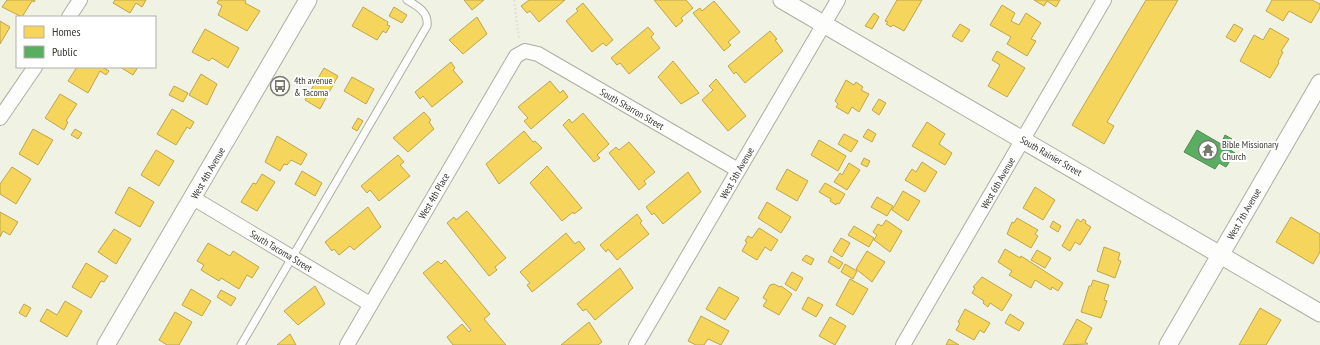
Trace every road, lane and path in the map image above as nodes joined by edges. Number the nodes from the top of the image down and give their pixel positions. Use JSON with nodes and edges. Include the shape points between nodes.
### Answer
{"nodes":[{"id":1,"x":80,"y":0,"type":"edge"},
{"id":2,"x":308,"y":0,"type":"edge"},
{"id":3,"x":407,"y":0,"type":"edge"},
{"id":4,"x":514,"y":0,"type":"edge"},
{"id":5,"x":782,"y":0,"type":"edge"},
{"id":6,"x":838,"y":0,"type":"edge"},
{"id":7,"x":1104,"y":0,"type":"edge"},
{"id":8,"x":70,"y":16,"type":"edge"},
{"id":9,"x":824,"y":24,"type":"junction"},
{"id":10,"x":525,"y":51,"type":"junction"},
{"id":11,"x":34,"y":68,"type":"edge"},
{"id":12,"x":1320,"y":83,"type":"edge"},
{"id":13,"x":0,"y":118,"type":"edge"},
{"id":14,"x":1023,"y":140,"type":"junction"},
{"id":15,"x":738,"y":170,"type":"junction"},
{"id":16,"x":192,"y":198,"type":"junction"},
{"id":17,"x":1220,"y":255,"type":"junction"},
{"id":18,"x":292,"y":257,"type":"junction"},
{"id":19,"x":370,"y":304,"type":"junction"},
{"id":20,"x":1320,"y":313,"type":"edge"},
{"id":21,"x":106,"y":345,"type":"edge"},
{"id":22,"x":241,"y":345,"type":"edge"},
{"id":23,"x":347,"y":345,"type":"edge"},
{"id":24,"x":636,"y":345,"type":"edge"},
{"id":25,"x":903,"y":345,"type":"edge"},
{"id":26,"x":1168,"y":345,"type":"edge"}],
"edges":[{"from":1,"to":8,"type":"street"},
{"from":2,"to":16,"type":"street","name":"West 4th Avenue"},
{"from":3,"to":18,"type":"lane","via":[[422,10],[428,21],[427,26]]},
{"from":4,"to":10,"type":"path","via":[[518,37]]},
{"from":5,"to":9,"type":"street","name":"South Rainier Street"},
{"from":6,"to":9,"type":"street","name":"West 5th Avenue"},
{"from":7,"to":14,"type":"street","name":"West 6th Avenue"},
{"from":9,"to":14,"type":"street","name":"South Rainier Street"},
{"from":9,"to":15,"type":"street","name":"West 5th Avenue"},
{"from":10,"to":15,"type":"street","name":"South Sharron Street","via":[[538,54]]},
{"from":10,"to":19,"type":"street","name":"West 4th Place","via":[[516,56]]},
{"from":11,"to":13,"type":"street"},
{"from":12,"to":17,"type":"street","name":"West 7th Avenue"},
{"from":14,"to":17,"type":"street","name":"South Rainier Street"},
{"from":14,"to":25,"type":"street","name":"West 6th Avenue"},
{"from":15,"to":24,"type":"street","name":"West 5th Avenue"},
{"from":16,"to":18,"type":"street","name":"South Tacoma Street"},
{"from":16,"to":21,"type":"street","name":"West 4th Avenue"},
{"from":17,"to":20,"type":"street","name":"South Rainier Street"},
{"from":17,"to":26,"type":"street","name":"West 7th Avenue"},
{"from":18,"to":19,"type":"street","name":"South Tacoma Street"},
{"from":18,"to":22,"type":"lane"},
{"from":19,"to":23,"type":"street","name":"West 4th Place"}]}
